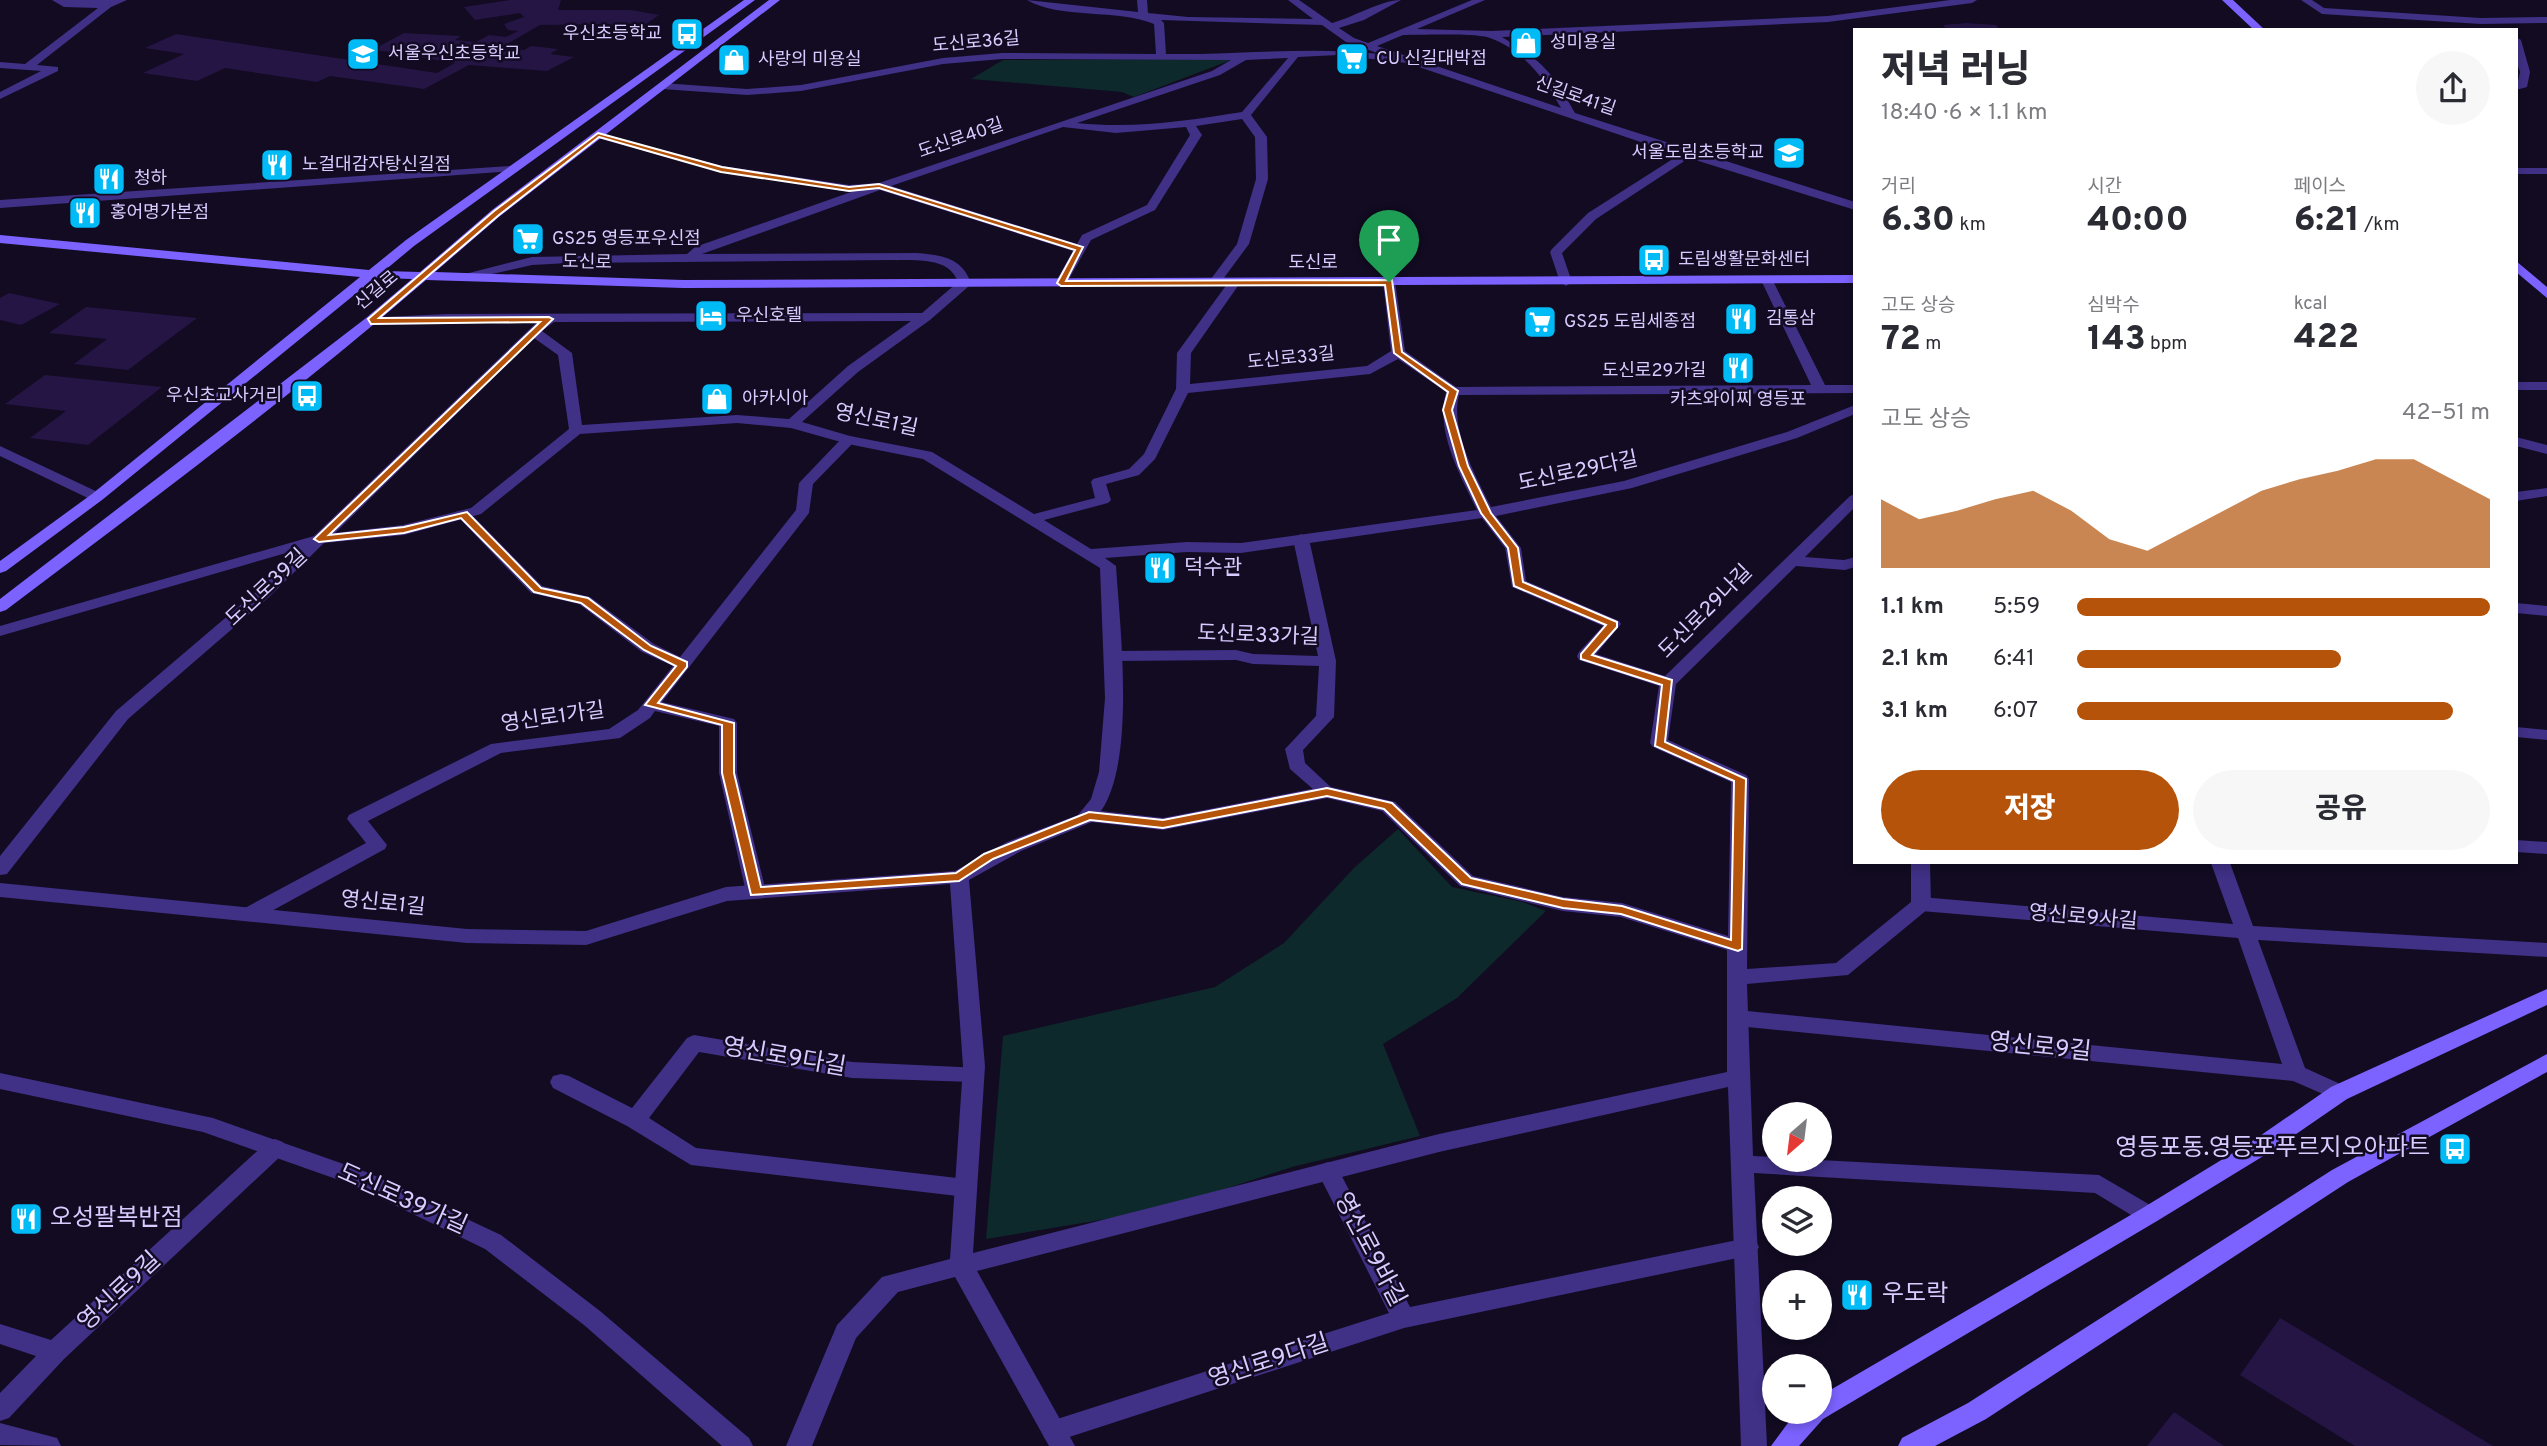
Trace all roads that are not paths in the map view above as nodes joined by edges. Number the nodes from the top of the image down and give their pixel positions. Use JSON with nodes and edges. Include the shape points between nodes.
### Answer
{"nodes":[{"id":1,"x":57,"y":0,"type":"edge"},
{"id":2,"x":122,"y":0,"type":"edge"},
{"id":3,"x":750,"y":0,"type":"edge"},
{"id":4,"x":775,"y":0,"type":"edge"},
{"id":5,"x":1032,"y":0,"type":"edge"},
{"id":6,"x":1142,"y":0,"type":"edge"},
{"id":7,"x":1293,"y":0,"type":"edge"},
{"id":8,"x":1396,"y":0,"type":"edge"},
{"id":9,"x":1480,"y":0,"type":"edge"},
{"id":10,"x":1972,"y":0,"type":"edge"},
{"id":11,"x":2227,"y":0,"type":"edge"},
{"id":12,"x":2306,"y":0,"type":"edge"},
{"id":13,"x":108,"y":5,"type":"junction"},
{"id":14,"x":1143,"y":16,"type":"junction"},
{"id":15,"x":2547,"y":20,"type":"edge"},
{"id":16,"x":1327,"y":25,"type":"junction"},
{"id":17,"x":2510,"y":25,"type":"edge"},
{"id":18,"x":2258,"y":28,"type":"edge"},
{"id":19,"x":1404,"y":32,"type":"junction"},
{"id":20,"x":1491,"y":34,"type":"junction"},
{"id":21,"x":1350,"y":40,"type":"junction"},
{"id":22,"x":1368,"y":46,"type":"junction"},
{"id":23,"x":2518,"y":47,"type":"edge"},
{"id":24,"x":1294,"y":54,"type":"junction"},
{"id":25,"x":1161,"y":57,"type":"junction"},
{"id":26,"x":1246,"y":57,"type":"junction"},
{"id":27,"x":1410,"y":60,"type":"junction"},
{"id":28,"x":0,"y":65,"type":"edge"},
{"id":29,"x":27,"y":67,"type":"junction"},
{"id":30,"x":662,"y":86,"type":"junction"},
{"id":31,"x":2518,"y":87,"type":"edge"},
{"id":32,"x":0,"y":96,"type":"edge"},
{"id":33,"x":1570,"y":114,"type":"junction"},
{"id":34,"x":1245,"y":115,"type":"junction"},
{"id":35,"x":1189,"y":123,"type":"junction"},
{"id":36,"x":1060,"y":124,"type":"junction"},
{"id":37,"x":598,"y":135,"type":"junction"},
{"id":38,"x":1688,"y":155,"type":"junction"},
{"id":39,"x":511,"y":169,"type":"junction"},
{"id":40,"x":2518,"y":172,"type":"edge"},
{"id":41,"x":2547,"y":172,"type":"edge"},
{"id":42,"x":879,"y":186,"type":"junction"},
{"id":43,"x":0,"y":204,"type":"edge"},
{"id":44,"x":1853,"y":205,"type":"edge"},
{"id":45,"x":0,"y":239,"type":"edge"},
{"id":46,"x":1080,"y":249,"type":"junction"},
{"id":47,"x":689,"y":258,"type":"junction"},
{"id":48,"x":2519,"y":270,"type":"edge"},
{"id":49,"x":2547,"y":272,"type":"edge"},
{"id":50,"x":370,"y":274,"type":"junction"},
{"id":51,"x":423,"y":276,"type":"junction"},
{"id":52,"x":465,"y":278,"type":"junction"},
{"id":53,"x":1853,"y":279,"type":"edge"},
{"id":54,"x":1767,"y":280,"type":"junction"},
{"id":55,"x":1234,"y":282,"type":"junction"},
{"id":56,"x":1389,"y":282,"type":"junction"},
{"id":57,"x":1566,"y":282,"type":"junction"},
{"id":58,"x":1061,"y":283,"type":"junction"},
{"id":59,"x":1214,"y":283,"type":"junction"},
{"id":60,"x":965,"y":284,"type":"junction"},
{"id":61,"x":2547,"y":294,"type":"edge"},
{"id":62,"x":925,"y":317,"type":"junction"},
{"id":63,"x":549,"y":319,"type":"junction"},
{"id":64,"x":371,"y":321,"type":"junction"},
{"id":65,"x":533,"y":331,"type":"junction"},
{"id":66,"x":1398,"y":353,"type":"junction"},
{"id":67,"x":2518,"y":386,"type":"edge"},
{"id":68,"x":2547,"y":386,"type":"edge"},
{"id":69,"x":1183,"y":389,"type":"junction"},
{"id":70,"x":1820,"y":389,"type":"junction"},
{"id":71,"x":1853,"y":389,"type":"edge"},
{"id":72,"x":1453,"y":391,"type":"junction"},
{"id":73,"x":1853,"y":410,"type":"edge"},
{"id":74,"x":792,"y":424,"type":"junction"},
{"id":75,"x":576,"y":430,"type":"junction"},
{"id":76,"x":848,"y":440,"type":"junction"},
{"id":77,"x":2518,"y":442,"type":"edge"},
{"id":78,"x":0,"y":450,"type":"edge"},
{"id":79,"x":2547,"y":450,"type":"edge"},
{"id":80,"x":2547,"y":492,"type":"edge"},
{"id":81,"x":97,"y":497,"type":"junction"},
{"id":82,"x":2518,"y":497,"type":"edge"},
{"id":83,"x":1853,"y":501,"type":"edge"},
{"id":84,"x":1486,"y":513,"type":"junction"},
{"id":85,"x":463,"y":514,"type":"junction"},
{"id":86,"x":1032,"y":519,"type":"junction"},
{"id":87,"x":319,"y":539,"type":"junction"},
{"id":88,"x":1301,"y":540,"type":"junction"},
{"id":89,"x":1089,"y":554,"type":"junction"},
{"id":90,"x":1789,"y":561,"type":"junction"},
{"id":91,"x":1853,"y":563,"type":"edge"},
{"id":92,"x":0,"y":568,"type":"edge"},
{"id":93,"x":0,"y":607,"type":"edge"},
{"id":94,"x":2518,"y":608,"type":"edge"},
{"id":95,"x":2547,"y":611,"type":"edge"},
{"id":96,"x":0,"y":631,"type":"edge"},
{"id":97,"x":1113,"y":656,"type":"junction"},
{"id":98,"x":1328,"y":661,"type":"junction"},
{"id":99,"x":683,"y":664,"type":"junction"},
{"id":100,"x":1668,"y":683,"type":"junction"},
{"id":101,"x":651,"y":705,"type":"junction"},
{"id":102,"x":2518,"y":732,"type":"edge"},
{"id":103,"x":2547,"y":735,"type":"edge"},
{"id":104,"x":1327,"y":792,"type":"junction"},
{"id":105,"x":1089,"y":816,"type":"junction"},
{"id":106,"x":2518,"y":846,"type":"edge"},
{"id":107,"x":2547,"y":848,"type":"edge"},
{"id":108,"x":1920,"y":864,"type":"edge"},
{"id":109,"x":2221,"y":864,"type":"edge"},
{"id":110,"x":0,"y":869,"type":"edge"},
{"id":111,"x":959,"y":877,"type":"junction"},
{"id":112,"x":0,"y":890,"type":"edge"},
{"id":113,"x":756,"y":892,"type":"junction"},
{"id":114,"x":1921,"y":904,"type":"junction"},
{"id":115,"x":250,"y":914,"type":"junction"},
{"id":116,"x":2245,"y":932,"type":"junction"},
{"id":117,"x":1738,"y":946,"type":"junction"},
{"id":118,"x":2547,"y":950,"type":"edge"},
{"id":119,"x":1737,"y":977,"type":"junction"},
{"id":120,"x":2547,"y":996,"type":"edge"},
{"id":121,"x":1737,"y":1018,"type":"junction"},
{"id":122,"x":2547,"y":1062,"type":"edge"},
{"id":123,"x":2295,"y":1073,"type":"junction"},
{"id":124,"x":973,"y":1074,"type":"junction"},
{"id":125,"x":1739,"y":1077,"type":"junction"},
{"id":126,"x":0,"y":1080,"type":"edge"},
{"id":127,"x":561,"y":1082,"type":"dead end"},
{"id":128,"x":2339,"y":1093,"type":"junction"},
{"id":129,"x":635,"y":1120,"type":"junction"},
{"id":130,"x":275,"y":1148,"type":"junction"},
{"id":131,"x":1743,"y":1164,"type":"junction"},
{"id":132,"x":1328,"y":1171,"type":"junction"},
{"id":133,"x":966,"y":1188,"type":"junction"},
{"id":134,"x":2149,"y":1215,"type":"junction"},
{"id":135,"x":1746,"y":1247,"type":"junction"},
{"id":136,"x":961,"y":1265,"type":"junction"},
{"id":137,"x":1404,"y":1318,"type":"junction"},
{"id":138,"x":0,"y":1334,"type":"edge"},
{"id":139,"x":55,"y":1352,"type":"junction"},
{"id":140,"x":1832,"y":1402,"type":"edge"},
{"id":141,"x":0,"y":1410,"type":"edge"},
{"id":142,"x":1802,"y":1424,"type":"edge"},
{"id":143,"x":0,"y":1434,"type":"edge"},
{"id":144,"x":1058,"y":1439,"type":"edge"},
{"id":145,"x":48,"y":1446,"type":"edge"},
{"id":146,"x":740,"y":1446,"type":"edge"},
{"id":147,"x":799,"y":1446,"type":"edge"},
{"id":148,"x":1754,"y":1446,"type":"edge"},
{"id":149,"x":1784,"y":1446,"type":"edge"},
{"id":150,"x":1911,"y":1446,"type":"edge"}],
"edges":[{"from":1,"to":13,"type":"street"},
{"from":2,"to":13,"type":"street"},
{"from":3,"to":39,"type":"main road","name":"신길로"},
{"from":4,"to":30,"type":"main road","name":"신길로"},
{"from":5,"to":14,"type":"street"},
{"from":6,"to":14,"type":"street"},
{"from":7,"to":16,"type":"street","name":"신길로41길"},
{"from":8,"to":16,"type":"street","via":[[1361,18]]},
{"from":9,"to":19,"type":"street"},
{"from":10,"to":20,"type":"street","via":[[1828,19]]},
{"from":11,"to":18,"type":"main road"},
{"from":12,"to":17,"type":"street","via":[[2322,10],[2337,12]]},
{"from":13,"to":29,"type":"street"},
{"from":14,"to":16,"type":"street"},
{"from":14,"to":25,"type":"street","via":[[1159,23]]},
{"from":15,"to":17,"type":"street"},
{"from":16,"to":21,"type":"street","name":"신길로41길"},
{"from":19,"to":20,"type":"street"},
{"from":19,"to":22,"type":"street"},
{"from":20,"to":33,"type":"street","via":[[1549,76]]},
{"from":21,"to":22,"type":"street","name":"신길로41길"},
{"from":21,"to":24,"type":"street","name":"도신로36길"},
{"from":22,"to":27,"type":"street","name":"신길로41길"},
{"from":23,"to":31,"type":"street","via":[[2525,72],[2522,87]]},
{"from":24,"to":26,"type":"street","name":"도신로36길"},
{"from":24,"to":27,"type":"street","name":"도신로36길","via":[[1338,52]]},
{"from":24,"to":34,"type":"street"},
{"from":25,"to":26,"type":"street","name":"도신로36길"},
{"from":25,"to":30,"type":"street","name":"도신로36길","via":[[1063,55],[943,61],[801,89]]},
{"from":26,"to":36,"type":"street","name":"도신로40길","via":[[1216,73]]},
{"from":27,"to":33,"type":"street","name":"신길로41길"},
{"from":28,"to":29,"type":"street"},
{"from":29,"to":32,"type":"street","via":[[54,69]]},
{"from":30,"to":37,"type":"main road","name":"신길로"},
{"from":33,"to":38,"type":"street","name":"신길로41길"},
{"from":34,"to":35,"type":"street"},
{"from":34,"to":59,"type":"street","via":[[1261,137],[1262,179],[1243,244]]},
{"from":35,"to":36,"type":"street","via":[[1116,130]]},
{"from":35,"to":46,"type":"street","via":[[1196,135],[1151,207],[1086,238]]},
{"from":36,"to":42,"type":"street","name":"도신로40길"},
{"from":37,"to":42,"type":"street","via":[[721,169],[849,189]]},
{"from":37,"to":51,"type":"main road","name":"신길로"},
{"from":38,"to":44,"type":"street","name":"신길로41길"},
{"from":38,"to":57,"type":"street","via":[[1592,216],[1556,253]]},
{"from":39,"to":43,"type":"street"},
{"from":39,"to":50,"type":"main road","name":"신길로"},
{"from":40,"to":41,"type":"street"},
{"from":42,"to":46,"type":"street"},
{"from":42,"to":47,"type":"street","name":"도신로40길","via":[[699,250]]},
{"from":45,"to":50,"type":"main road","name":"도신로"},
{"from":46,"to":58,"type":"street"},
{"from":47,"to":52,"type":"street","via":[[532,261]]},
{"from":47,"to":60,"type":"street","via":[[906,257],[955,266]]},
{"from":48,"to":49,"type":"main road"},
{"from":48,"to":61,"type":"main road"},
{"from":50,"to":51,"type":"main road","name":"도신로"},
{"from":50,"to":81,"type":"main road","name":"신길로"},
{"from":51,"to":52,"type":"main road","name":"도신로"},
{"from":51,"to":64,"type":"main road","name":"신길로"},
{"from":52,"to":60,"type":"main road","name":"도신로"},
{"from":53,"to":54,"type":"main road","name":"도신로"},
{"from":54,"to":57,"type":"main road","name":"도신로"},
{"from":54,"to":70,"type":"street"},
{"from":55,"to":56,"type":"main road","name":"도신로"},
{"from":55,"to":59,"type":"main road","name":"도신로"},
{"from":55,"to":69,"type":"street","via":[[1184,353]]},
{"from":56,"to":57,"type":"main road","name":"도신로"},
{"from":56,"to":66,"type":"street"},
{"from":58,"to":59,"type":"main road","name":"도신로"},
{"from":58,"to":60,"type":"main road","name":"도신로"},
{"from":60,"to":62,"type":"street"},
{"from":62,"to":63,"type":"street"},
{"from":62,"to":74,"type":"street","via":[[853,369]]},
{"from":63,"to":64,"type":"street"},
{"from":63,"to":65,"type":"street","name":"도신로39길"},
{"from":64,"to":93,"type":"main road","name":"신길로"},
{"from":65,"to":75,"type":"street","via":[[565,353]]},
{"from":65,"to":87,"type":"street","name":"도신로39길"},
{"from":66,"to":69,"type":"street","name":"도신로33길","via":[[1370,370]]},
{"from":66,"to":72,"type":"street"},
{"from":67,"to":68,"type":"street"},
{"from":69,"to":86,"type":"street","via":[[1150,456],[1134,472],[1098,482],[1103,500]]},
{"from":70,"to":71,"type":"street","name":"도신로29가길"},
{"from":70,"to":72,"type":"street","name":"도신로29가길"},
{"from":72,"to":84,"type":"street","via":[[1448,410],[1463,466]]},
{"from":73,"to":84,"type":"street","name":"도신로29다길","via":[[1792,435],[1627,485]]},
{"from":74,"to":75,"type":"street","name":"영신로1길","via":[[737,419]]},
{"from":74,"to":76,"type":"street","name":"영신로1길"},
{"from":75,"to":85,"type":"street","via":[[476,511]]},
{"from":76,"to":86,"type":"street","name":"영신로1길","via":[[927,455]]},
{"from":76,"to":99,"type":"street","name":"영신로1가길","via":[[806,483],[804,510]]},
{"from":77,"to":79,"type":"street"},
{"from":78,"to":81,"type":"street"},
{"from":80,"to":82,"type":"street"},
{"from":81,"to":92,"type":"main road","name":"신길로"},
{"from":83,"to":90,"type":"street","name":"도신로29나길"},
{"from":84,"to":88,"type":"street","name":"도신로29다길"},
{"from":84,"to":100,"type":"street","via":[[1513,548],[1518,584],[1613,624],[1585,656]]},
{"from":85,"to":87,"type":"street","via":[[404,530]]},
{"from":85,"to":99,"type":"street","via":[[537,590],[584,600],[648,648]]},
{"from":86,"to":89,"type":"street","name":"영신로1길"},
{"from":87,"to":96,"type":"street"},
{"from":87,"to":110,"type":"street","name":"도신로39길","via":[[263,594],[122,715]]},
{"from":88,"to":89,"type":"street","name":"도신로29다길","via":[[1241,548]]},
{"from":88,"to":98,"type":"street"},
{"from":89,"to":97,"type":"street","name":"영신로1길","via":[[1108,565]]},
{"from":90,"to":91,"type":"street"},
{"from":90,"to":100,"type":"street","name":"도신로29나길"},
{"from":94,"to":95,"type":"street"},
{"from":97,"to":98,"type":"street","name":"도신로33가길","via":[[1236,655]]},
{"from":97,"to":105,"type":"street","name":"영신로1길","via":[[1111,749],[1101,798]]},
{"from":98,"to":104,"type":"street","name":"도신로33가길","via":[[1325,717],[1294,748],[1296,765]]},
{"from":99,"to":101,"type":"street","name":"영신로1가길"},
{"from":100,"to":117,"type":"street","name":"도신로29나길","via":[[1659,743],[1740,779]]},
{"from":101,"to":113,"type":"street","via":[[728,723],[728,773]]},
{"from":101,"to":115,"type":"street","name":"영신로1가길","via":[[614,734],[497,748],[356,819],[378,845]]},
{"from":102,"to":103,"type":"street"},
{"from":104,"to":105,"type":"street","via":[[1163,824]]},
{"from":104,"to":117,"type":"street","via":[[1388,806],[1467,881],[1563,904],[1622,910]]},
{"from":105,"to":111,"type":"street","via":[[988,856]]},
{"from":106,"to":107,"type":"street"},
{"from":108,"to":114,"type":"street"},
{"from":109,"to":116,"type":"street"},
{"from":111,"to":113,"type":"street","name":"영신로1길"},
{"from":111,"to":124,"type":"street"},
{"from":112,"to":115,"type":"street","name":"영신로1길"},
{"from":113,"to":115,"type":"street","name":"영신로1길","via":[[726,894],[586,938],[467,936]]},
{"from":114,"to":116,"type":"street","name":"영신로9사길"},
{"from":114,"to":119,"type":"street","via":[[1840,970]]},
{"from":116,"to":118,"type":"street","name":"영신로9사길"},
{"from":116,"to":123,"type":"street"},
{"from":117,"to":119,"type":"street"},
{"from":119,"to":121,"type":"street"},
{"from":120,"to":128,"type":"main road"},
{"from":121,"to":123,"type":"street","name":"영신로9길"},
{"from":121,"to":125,"type":"street"},
{"from":122,"to":150,"type":"main road","via":[[2340,1176],[1977,1411]]},
{"from":123,"to":128,"type":"street","name":"영신로9길"},
{"from":124,"to":129,"type":"street","name":"영신로9다길","via":[[852,1070],[694,1042]]},
{"from":124,"to":133,"type":"street"},
{"from":125,"to":131,"type":"street"},
{"from":125,"to":132,"type":"street","name":"영신로9바길"},
{"from":126,"to":130,"type":"street","name":"도신로39가길","via":[[205,1124]]},
{"from":127,"to":129,"type":"street"},
{"from":128,"to":134,"type":"main road"},
{"from":129,"to":133,"type":"street","via":[[691,1156]]},
{"from":130,"to":139,"type":"street","name":"영신로9길"},
{"from":130,"to":146,"type":"street","name":"도신로39가길","via":[[361,1179],[493,1242],[592,1318]]},
{"from":131,"to":134,"type":"street","via":[[2099,1184]]},
{"from":131,"to":135,"type":"street"},
{"from":132,"to":136,"type":"street"},
{"from":132,"to":137,"type":"street","name":"영신로9바길"},
{"from":133,"to":136,"type":"street"},
{"from":134,"to":140,"type":"main road"},
{"from":135,"to":137,"type":"street","name":"영신로9바길"},
{"from":135,"to":148,"type":"street"},
{"from":136,"to":144,"type":"street","name":"영신로9다길"},
{"from":136,"to":147,"type":"street","via":[[890,1284],[846,1332]]},
{"from":137,"to":144,"type":"street","name":"영신로9다길"},
{"from":138,"to":139,"type":"street"},
{"from":139,"to":141,"type":"street","name":"영신로9길"},
{"from":142,"to":149,"type":"main road"},
{"from":143,"to":145,"type":"street"}]}
